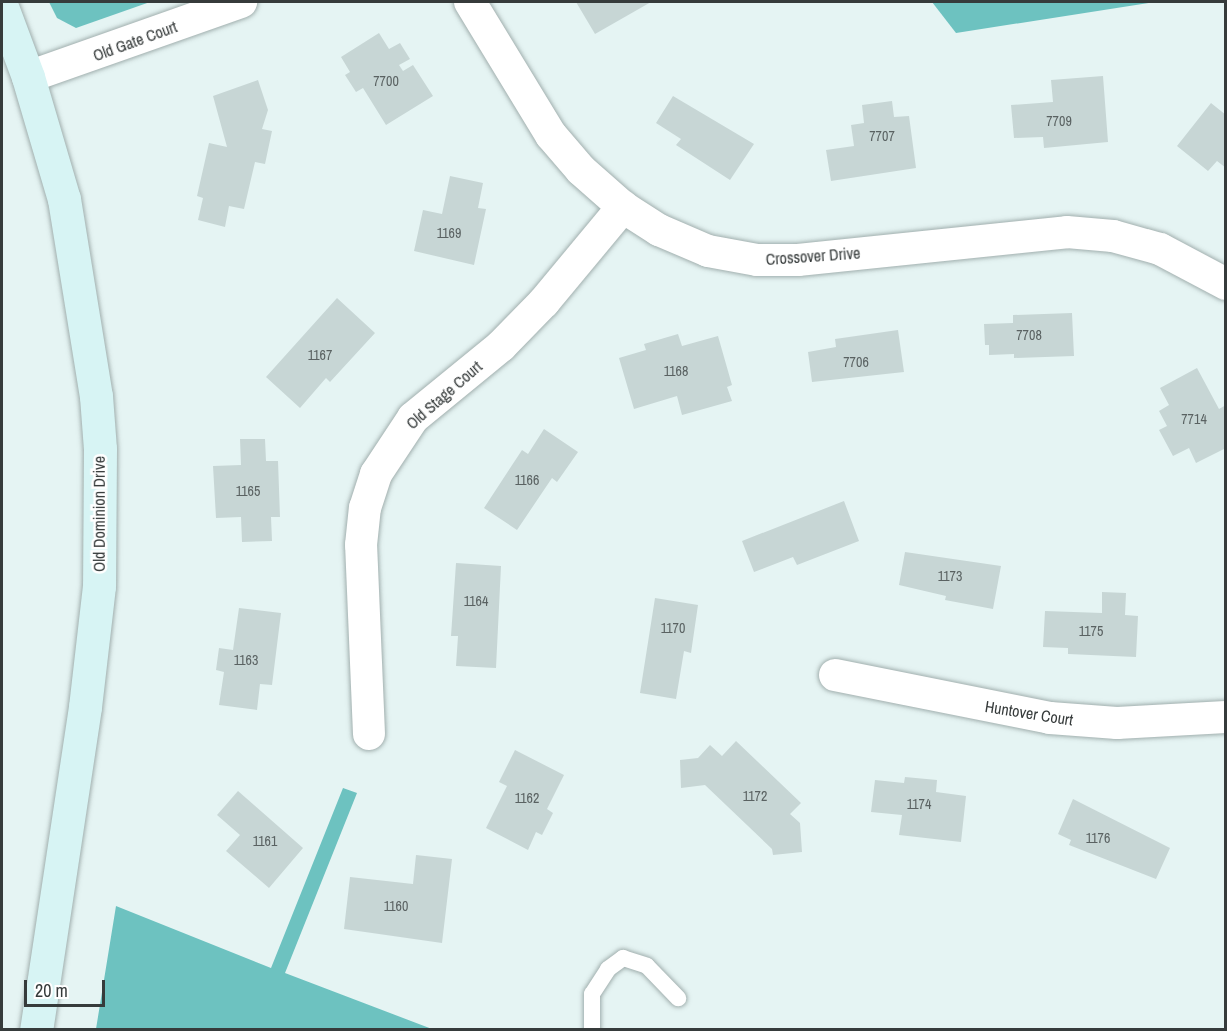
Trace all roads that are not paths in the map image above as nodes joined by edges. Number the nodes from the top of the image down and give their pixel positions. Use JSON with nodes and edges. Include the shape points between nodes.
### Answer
{"nodes":[{"id":1,"x":241,"y":2,"type":"edge"},
{"id":2,"x":470,"y":2,"type":"edge"},
{"id":3,"x":2,"y":7,"type":"edge"},
{"id":4,"x":28,"y":77,"type":"junction"},
{"id":5,"x":623,"y":207,"type":"junction"},
{"id":6,"x":1226,"y":284,"type":"edge"},
{"id":7,"x":835,"y":675,"type":"dead end"},
{"id":8,"x":1226,"y":717,"type":"edge"},
{"id":9,"x":369,"y":734,"type":"dead end"},
{"id":10,"x":678,"y":998,"type":"dead end"},
{"id":11,"x":36,"y":1029,"type":"edge"},
{"id":12,"x":592,"y":1029,"type":"edge"}],
"edges":[{"from":1,"to":4,"type":"street","name":"Old Gate Court"},
{"from":2,"to":5,"type":"street","name":"Crossover Drive","via":[[551,135],[581,170]]},
{"from":3,"to":4,"type":"main road","name":"Old Dominion Drive"},
{"from":4,"to":11,"type":"main road","name":"Old Dominion Drive","via":[[74,240],[96,396],[100,521],[99,586],[85,708]]},
{"from":5,"to":6,"type":"street","name":"Crossover Drive","via":[[659,230],[708,251],[757,260],[818,259],[1067,232],[1113,236],[1160,249]]},
{"from":5,"to":9,"type":"street","name":"Old Stage Court","via":[[544,302],[501,346],[413,418],[376,474],[365,508],[361,545]]},
{"from":7,"to":8,"type":"street","name":"Huntover Court","via":[[1050,718],[1117,723]]},
{"from":10,"to":12,"type":"lane","via":[[647,966],[623,958],[608,969],[592,994]]}]}
